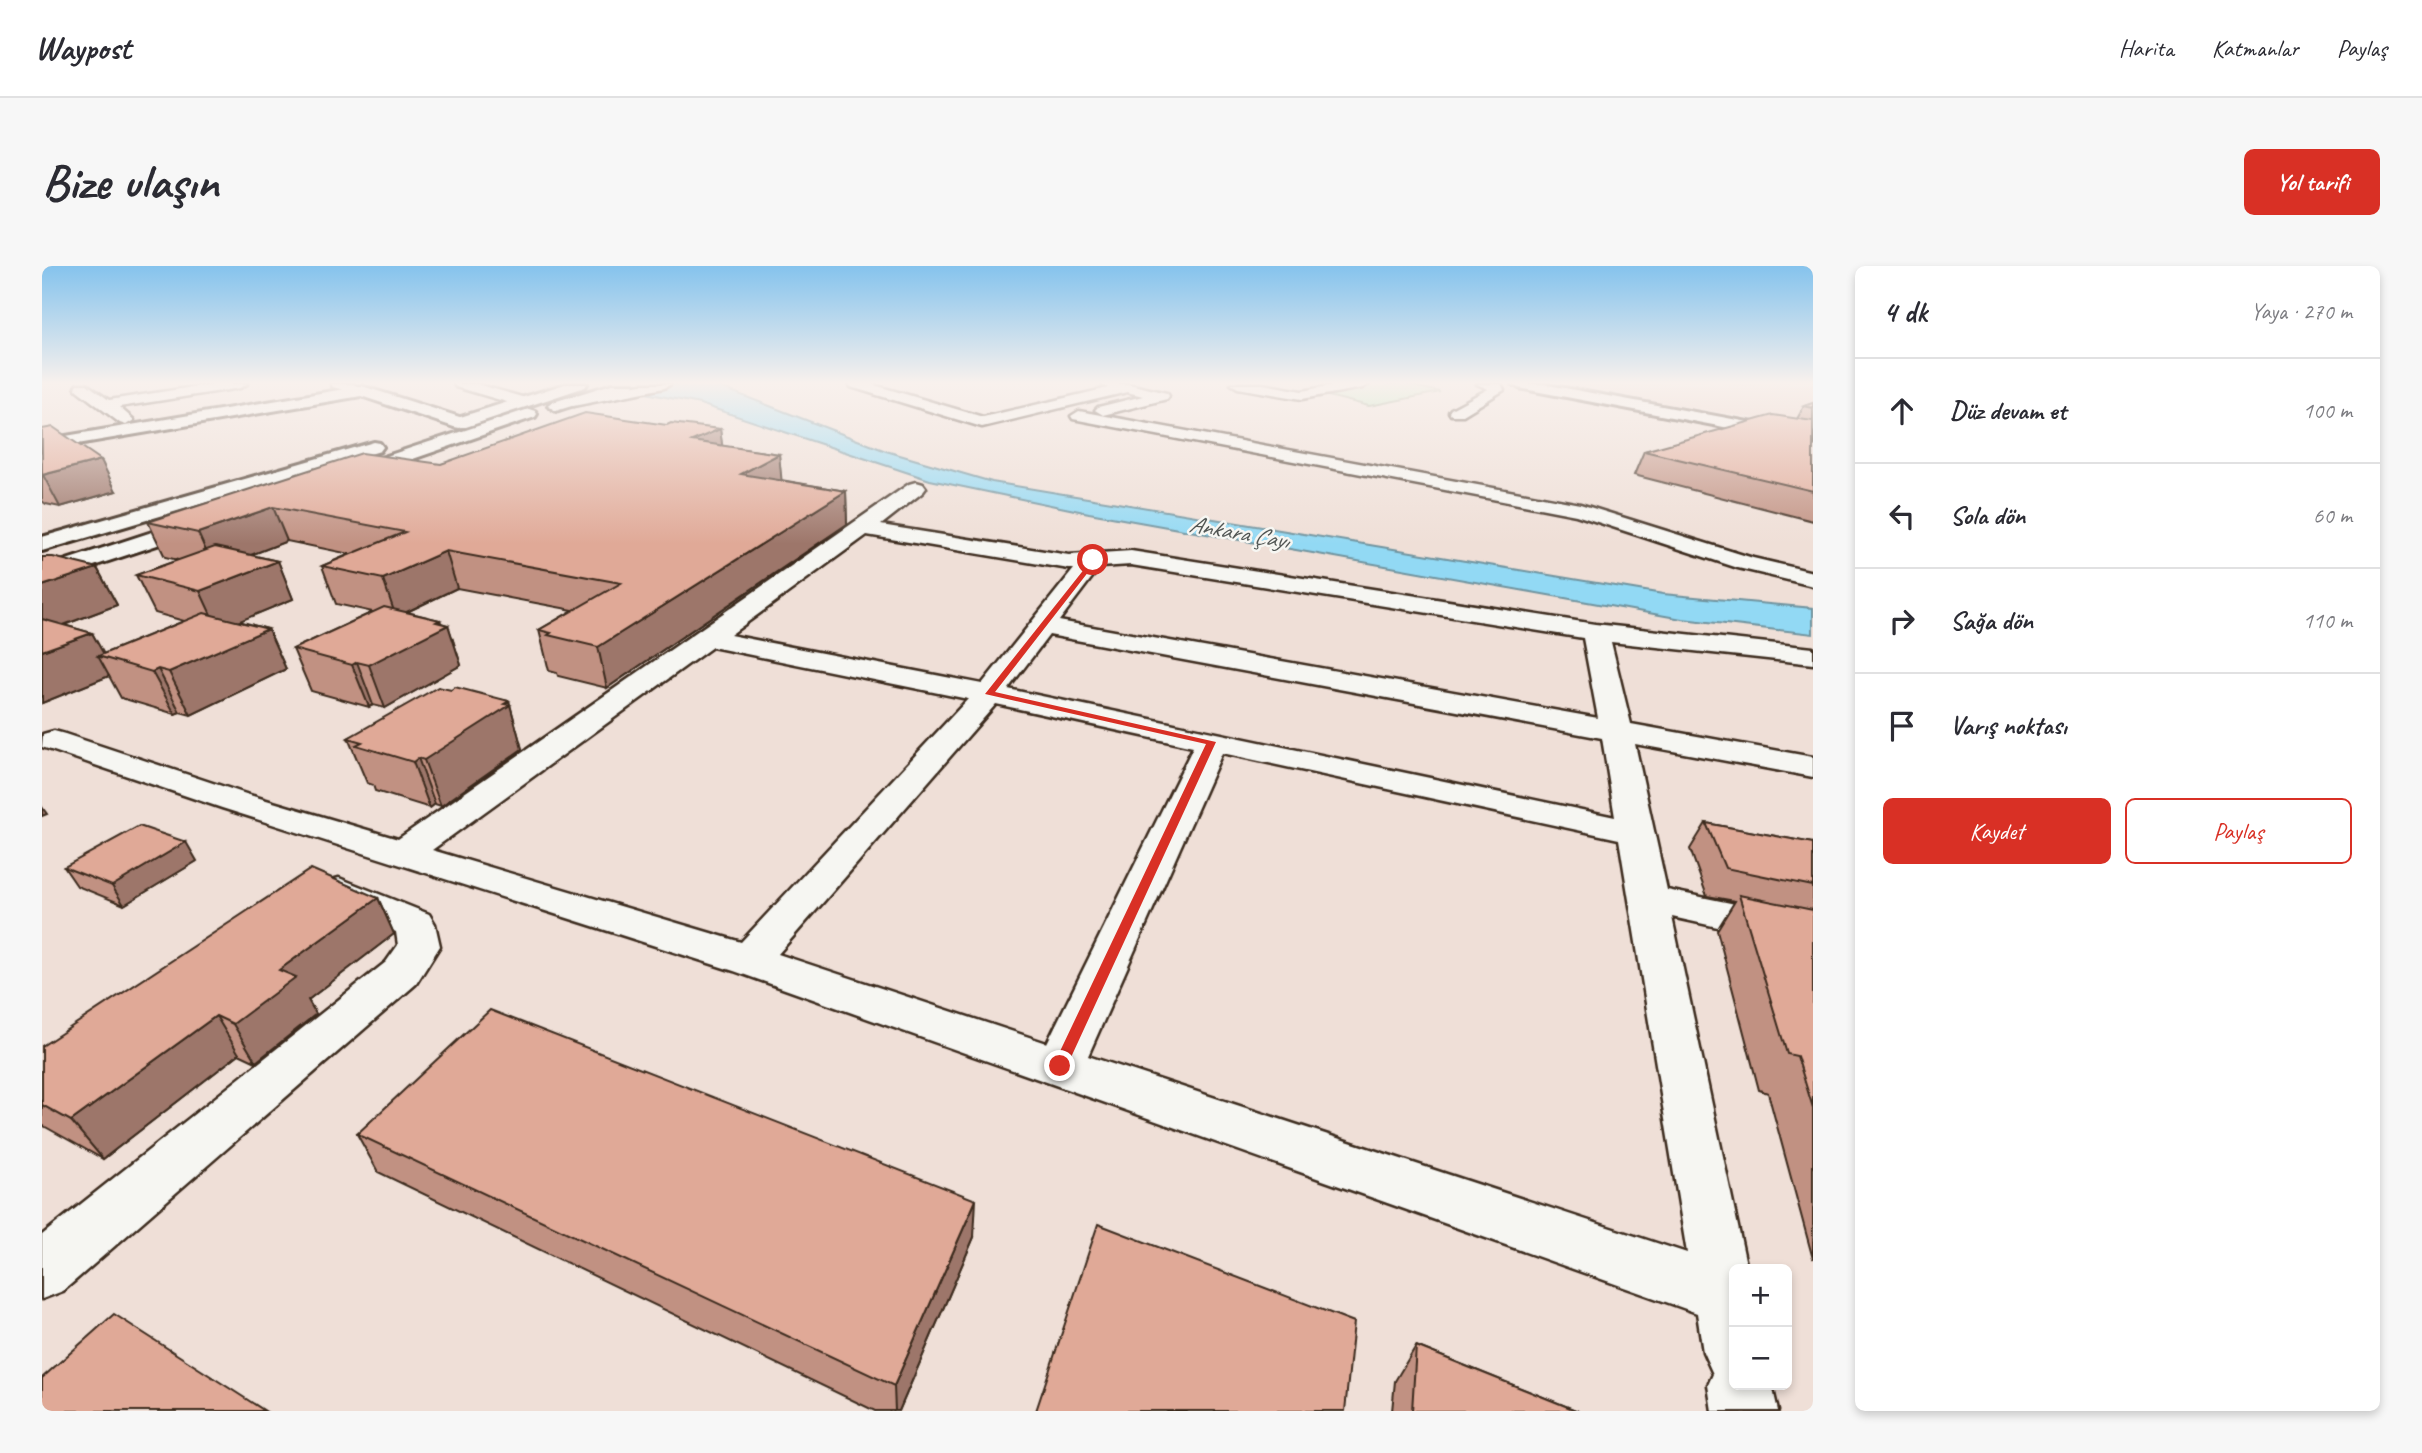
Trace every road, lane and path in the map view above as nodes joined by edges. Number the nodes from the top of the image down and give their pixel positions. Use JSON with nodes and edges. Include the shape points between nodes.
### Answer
{"nodes":[{"id":1,"x":87,"y":437,"type":"edge"},
{"id":2,"x":410,"y":437,"type":"edge"},
{"id":3,"x":421,"y":437,"type":"edge"},
{"id":4,"x":435,"y":437,"type":"edge"},
{"id":5,"x":445,"y":437,"type":"edge"},
{"id":6,"x":1193,"y":437,"type":"edge"},
{"id":7,"x":42,"y":445,"type":"edge"},
{"id":8,"x":312,"y":486,"type":"edge"},
{"id":9,"x":916,"y":488,"type":"dead end"},
{"id":10,"x":220,"y":517,"type":"edge"},
{"id":11,"x":863,"y":528,"type":"junction"},
{"id":12,"x":42,"y":544,"type":"edge"},
{"id":13,"x":42,"y":555,"type":"edge"},
{"id":14,"x":1093,"y":560,"type":"junction"},
{"id":15,"x":42,"y":564,"type":"edge"},
{"id":16,"x":42,"y":576,"type":"edge"},
{"id":17,"x":1813,"y":579,"type":"edge"},
{"id":18,"x":1043,"y":626,"type":"junction"},
{"id":19,"x":1595,"y":632,"type":"junction"},
{"id":20,"x":706,"y":638,"type":"junction"},
{"id":21,"x":1813,"y":656,"type":"edge"},
{"id":22,"x":989,"y":694,"type":"junction"},
{"id":23,"x":1617,"y":733,"type":"junction"},
{"id":24,"x":54,"y":741,"type":"dead end"},
{"id":25,"x":1211,"y":742,"type":"junction"},
{"id":26,"x":1813,"y":767,"type":"edge"},
{"id":27,"x":1636,"y":832,"type":"junction"},
{"id":28,"x":403,"y":853,"type":"junction"},
{"id":29,"x":303,"y":888,"type":"edge"},
{"id":30,"x":1648,"y":900,"type":"junction"},
{"id":31,"x":1813,"y":934,"type":"edge"},
{"id":32,"x":749,"y":960,"type":"junction"},
{"id":33,"x":1060,"y":1066,"type":"junction"},
{"id":34,"x":42,"y":1271,"type":"edge"},
{"id":35,"x":1723,"y":1294,"type":"junction"},
{"id":36,"x":1729,"y":1327,"type":"edge"},
{"id":37,"x":1742,"y":1390,"type":"edge"},
{"id":38,"x":1745,"y":1411,"type":"edge"}],
"edges":[{"from":1,"to":7,"type":"main road"},
{"from":2,"to":12,"type":"main road"},
{"from":3,"to":13,"type":"main road"},
{"from":4,"to":15,"type":"main road"},
{"from":5,"to":8,"type":"main road"},
{"from":6,"to":17,"type":"street","via":[[1580,510],[1746,563]]},
{"from":9,"to":11,"type":"street"},
{"from":10,"to":16,"type":"main road"},
{"from":11,"to":14,"type":"street","via":[[1069,562]]},
{"from":11,"to":20,"type":"street"},
{"from":14,"to":18,"type":"street"},
{"from":14,"to":19,"type":"street","via":[[1131,558]]},
{"from":18,"to":22,"type":"street"},
{"from":18,"to":23,"type":"street"},
{"from":19,"to":21,"type":"street"},
{"from":19,"to":23,"type":"street"},
{"from":20,"to":22,"type":"street"},
{"from":20,"to":28,"type":"street"},
{"from":22,"to":25,"type":"street"},
{"from":22,"to":32,"type":"street"},
{"from":23,"to":26,"type":"street"},
{"from":23,"to":27,"type":"street"},
{"from":24,"to":28,"type":"street"},
{"from":25,"to":27,"type":"street"},
{"from":25,"to":33,"type":"street"},
{"from":27,"to":30,"type":"street"},
{"from":28,"to":32,"type":"street"},
{"from":29,"to":34,"type":"street","via":[[315,881],[415,924],[419,946],[401,973]]},
{"from":30,"to":31,"type":"street"},
{"from":30,"to":35,"type":"street"},
{"from":32,"to":33,"type":"street"},
{"from":33,"to":35,"type":"street"},
{"from":35,"to":36,"type":"street"},
{"from":37,"to":38,"type":"street"}]}
